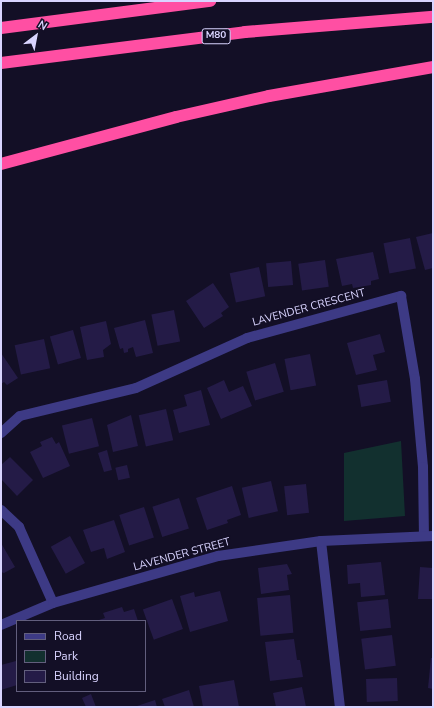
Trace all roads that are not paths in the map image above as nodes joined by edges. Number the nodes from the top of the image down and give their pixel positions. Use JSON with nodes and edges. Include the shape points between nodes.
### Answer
{"nodes":[{"id":1,"x":210,"y":1,"type":"edge"},
{"id":2,"x":433,"y":18,"type":"edge"},
{"id":3,"x":1,"y":28,"type":"edge"},
{"id":4,"x":1,"y":63,"type":"edge"},
{"id":5,"x":433,"y":67,"type":"edge"},
{"id":6,"x":1,"y":164,"type":"edge"},
{"id":7,"x":1,"y":433,"type":"edge"},
{"id":8,"x":1,"y":510,"type":"edge"},
{"id":9,"x":428,"y":536,"type":"edge"},
{"id":10,"x":321,"y":541,"type":"junction"},
{"id":11,"x":53,"y":603,"type":"junction"},
{"id":12,"x":1,"y":625,"type":"edge"},
{"id":13,"x":340,"y":707,"type":"edge"}],
"edges":[{"from":1,"to":3,"type":"highway"},
{"from":2,"to":4,"type":"highway","number":"M80","via":[[245,32]]},
{"from":5,"to":6,"type":"highway","via":[[269,96],[176,116]]},
{"from":7,"to":9,"type":"street","name":"LAVENDER CRESCENT","via":[[20,416],[136,388],[247,338],[401,296],[418,408]]},
{"from":8,"to":11,"type":"street","via":[[19,527]]},
{"from":9,"to":10,"type":"street","name":"LAVENDER STREET"},
{"from":10,"to":11,"type":"street","name":"LAVENDER STREET","via":[[218,556]]},
{"from":10,"to":13,"type":"street"},
{"from":11,"to":12,"type":"street","name":"LAVENDER STREET"}]}
